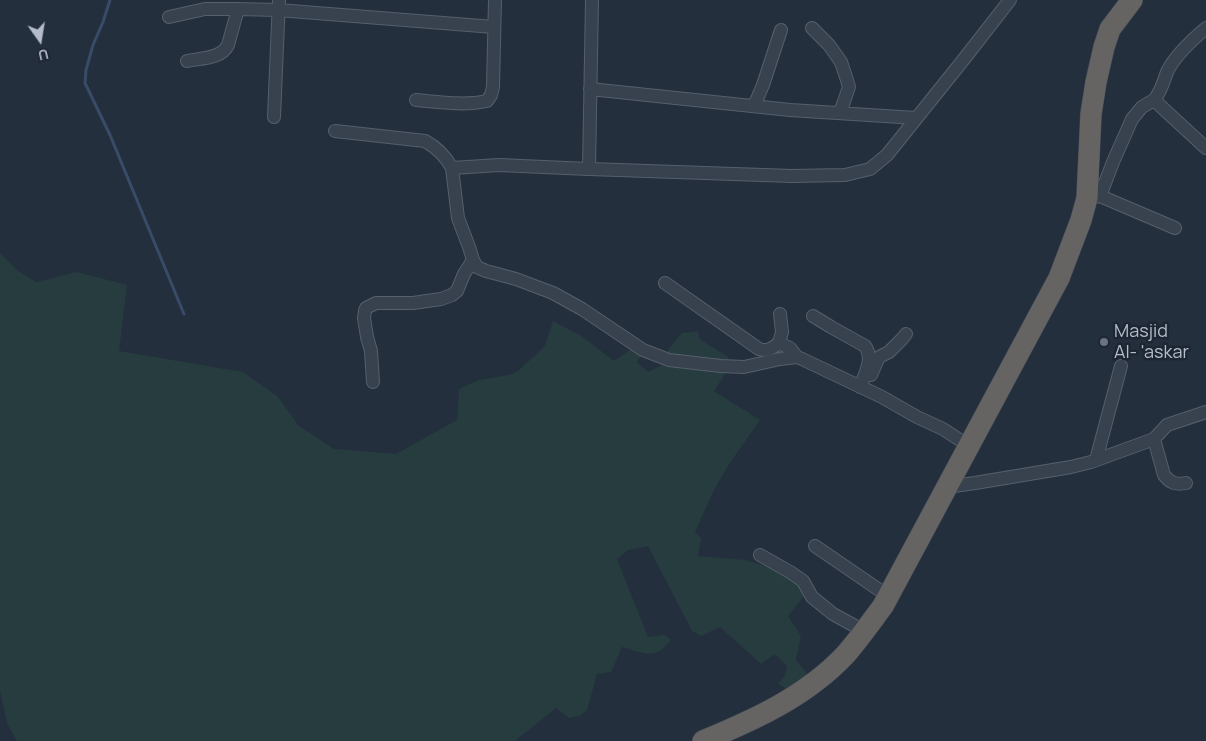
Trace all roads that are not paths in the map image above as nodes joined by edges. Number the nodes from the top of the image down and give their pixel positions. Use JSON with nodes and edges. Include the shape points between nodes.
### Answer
{"nodes":[{"id":1,"x":495,"y":0,"type":"edge"},
{"id":2,"x":592,"y":0,"type":"edge"},
{"id":3,"x":1010,"y":0,"type":"edge"},
{"id":4,"x":1132,"y":0,"type":"edge"},
{"id":5,"x":278,"y":5,"type":"edge"},
{"id":6,"x":238,"y":9,"type":"junction"},
{"id":7,"x":169,"y":17,"type":"dead end"},
{"id":8,"x":494,"y":27,"type":"junction"},
{"id":9,"x":812,"y":28,"type":"dead end"},
{"id":10,"x":1206,"y":28,"type":"edge"},
{"id":11,"x":781,"y":30,"type":"dead end"},
{"id":12,"x":187,"y":61,"type":"dead end"},
{"id":13,"x":590,"y":90,"type":"junction"},
{"id":14,"x":416,"y":100,"type":"dead end"},
{"id":15,"x":1154,"y":100,"type":"junction"},
{"id":16,"x":754,"y":106,"type":"junction"},
{"id":17,"x":840,"y":113,"type":"junction"},
{"id":18,"x":274,"y":117,"type":"dead end"},
{"id":19,"x":916,"y":118,"type":"junction"},
{"id":20,"x":335,"y":132,"type":"dead end"},
{"id":21,"x":1206,"y":148,"type":"edge"},
{"id":22,"x":452,"y":168,"type":"junction"},
{"id":23,"x":589,"y":169,"type":"junction"},
{"id":24,"x":1093,"y":197,"type":"junction"},
{"id":25,"x":1175,"y":228,"type":"dead end"},
{"id":26,"x":473,"y":260,"type":"junction"},
{"id":27,"x":665,"y":283,"type":"dead end"},
{"id":28,"x":780,"y":314,"type":"dead end"},
{"id":29,"x":813,"y":316,"type":"dead end"},
{"id":30,"x":906,"y":334,"type":"dead end"},
{"id":31,"x":780,"y":343,"type":"junction"},
{"id":32,"x":797,"y":357,"type":"junction"},
{"id":33,"x":1121,"y":366,"type":"dead end"},
{"id":34,"x":373,"y":382,"type":"dead end"},
{"id":35,"x":862,"y":388,"type":"junction"},
{"id":36,"x":1206,"y":412,"type":"edge"},
{"id":37,"x":1154,"y":439,"type":"junction"},
{"id":38,"x":969,"y":446,"type":"junction"},
{"id":39,"x":1096,"y":460,"type":"junction"},
{"id":40,"x":1186,"y":483,"type":"dead end"},
{"id":41,"x":947,"y":487,"type":"junction"},
{"id":42,"x":815,"y":546,"type":"dead end"},
{"id":43,"x":760,"y":555,"type":"dead end"},
{"id":44,"x":888,"y":596,"type":"junction"},
{"id":45,"x":864,"y":631,"type":"junction"},
{"id":46,"x":703,"y":741,"type":"edge"}],
"edges":[{"from":1,"to":8,"type":"street"},
{"from":2,"to":13,"type":"street"},
{"from":3,"to":19,"type":"street"},
{"from":4,"to":24,"type":"highway","via":[[1110,29],[1096,82],[1091,114]]},
{"from":5,"to":6,"type":"street"},
{"from":5,"to":8,"type":"street"},
{"from":5,"to":18,"type":"street"},
{"from":6,"to":7,"type":"street","via":[[205,9]]},
{"from":6,"to":12,"type":"street","via":[[226,50]]},
{"from":8,"to":14,"type":"street","via":[[493,87],[487,101]]},
{"from":9,"to":17,"type":"street","via":[[829,45],[846,76],[849,86]]},
{"from":10,"to":15,"type":"street","via":[[1183,50]]},
{"from":11,"to":16,"type":"street"},
{"from":13,"to":16,"type":"street"},
{"from":13,"to":23,"type":"street"},
{"from":15,"to":21,"type":"street"},
{"from":15,"to":24,"type":"street","via":[[1142,107],[1132,119]]},
{"from":16,"to":17,"type":"street"},
{"from":17,"to":19,"type":"street"},
{"from":19,"to":23,"type":"street","via":[[887,155],[870,169],[845,175]]},
{"from":20,"to":22,"type":"street","via":[[425,141],[433,145]]},
{"from":22,"to":23,"type":"street","via":[[499,165]]},
{"from":22,"to":26,"type":"street","via":[[458,218]]},
{"from":24,"to":25,"type":"street"},
{"from":24,"to":38,"type":"highway","via":[[1059,278]]},
{"from":26,"to":32,"type":"street","via":[[486,271],[516,278],[553,293],[642,350],[669,360],[744,367]]},
{"from":26,"to":34,"type":"street","via":[[452,295],[413,303],[376,303],[366,308],[364,318]]},
{"from":27,"to":31,"type":"street","via":[[759,349],[769,350]]},
{"from":28,"to":31,"type":"street"},
{"from":29,"to":35,"type":"street","via":[[868,350]]},
{"from":30,"to":35,"type":"street","via":[[879,358]]},
{"from":31,"to":32,"type":"street"},
{"from":32,"to":35,"type":"street"},
{"from":33,"to":39,"type":"street"},
{"from":35,"to":38,"type":"street","via":[[943,429]]},
{"from":36,"to":37,"type":"street","via":[[1167,425]]},
{"from":37,"to":39,"type":"street"},
{"from":37,"to":40,"type":"street","via":[[1164,476],[1175,484]]},
{"from":38,"to":41,"type":"highway"},
{"from":39,"to":41,"type":"street"},
{"from":41,"to":44,"type":"highway"},
{"from":42,"to":44,"type":"street"},
{"from":43,"to":45,"type":"street","via":[[803,581],[812,597],[833,614]]},
{"from":44,"to":45,"type":"highway"},
{"from":45,"to":46,"type":"highway","via":[[845,655],[818,680],[745,724]]}]}
